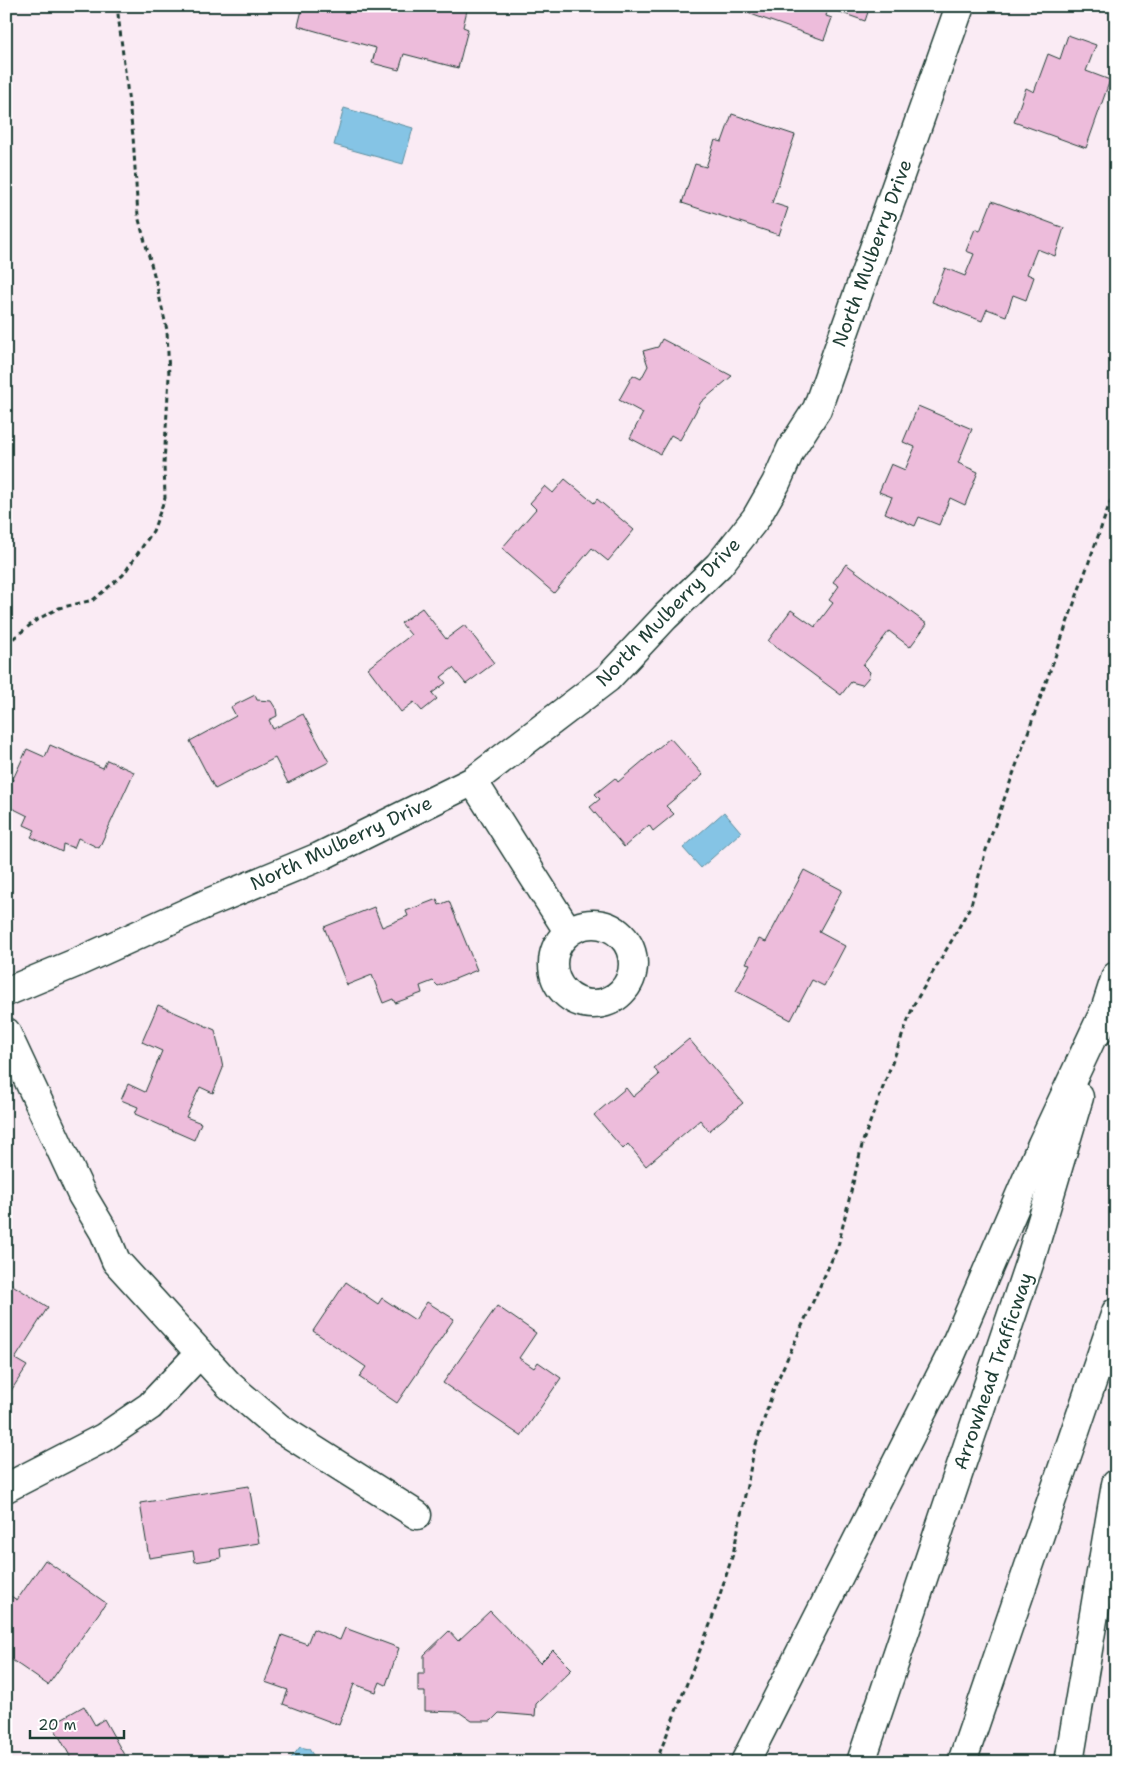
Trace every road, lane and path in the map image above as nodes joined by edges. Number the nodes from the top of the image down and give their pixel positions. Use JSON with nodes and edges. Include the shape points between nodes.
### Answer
{"nodes":[{"id":1,"x":117,"y":6,"type":"edge"},
{"id":2,"x":960,"y":6,"type":"edge"},
{"id":3,"x":1116,"y":486,"type":"edge"},
{"id":4,"x":6,"y":644,"type":"edge"},
{"id":5,"x":473,"y":781,"type":"junction"},
{"id":6,"x":568,"y":931,"type":"dead end"},
{"id":7,"x":1116,"y":976,"type":"edge"},
{"id":8,"x":6,"y":992,"type":"edge"},
{"id":9,"x":1103,"y":1014,"type":"junction"},
{"id":10,"x":6,"y":1032,"type":"edge"},
{"id":11,"x":1116,"y":1312,"type":"edge"},
{"id":12,"x":200,"y":1353,"type":"junction"},
{"id":13,"x":1116,"y":1484,"type":"edge"},
{"id":14,"x":6,"y":1488,"type":"edge"},
{"id":15,"x":417,"y":1515,"type":"dead end"},
{"id":16,"x":656,"y":1762,"type":"edge"},
{"id":17,"x":745,"y":1762,"type":"edge"},
{"id":18,"x":861,"y":1762,"type":"edge"},
{"id":19,"x":962,"y":1762,"type":"edge"},
{"id":20,"x":1069,"y":1762,"type":"edge"}],
"edges":[{"from":1,"to":4,"type":"path","via":[[134,136],[138,216],[167,330],[169,376],[165,498],[153,531],[123,575],[93,600],[59,608],[38,619]]},
{"from":2,"to":5,"type":"main road","name":"North Mulberry Drive","via":[[817,409],[791,450],[756,518],[719,565],[608,678]]},
{"from":3,"to":16,"type":"path","via":[[986,850],[971,905],[914,1004],[863,1141],[838,1246],[774,1388],[754,1451],[733,1554],[708,1631]]},
{"from":5,"to":6,"type":"main road"},
{"from":5,"to":8,"type":"main road","name":"North Mulberry Drive","via":[[319,857]]},
{"from":7,"to":9,"type":"main road","name":"Arrowhead Trafficway"},
{"from":9,"to":17,"type":"main road","via":[[1042,1144],[950,1357]]},
{"from":9,"to":18,"type":"main road","name":"Arrowhead Trafficway","via":[[1030,1261]]},
{"from":10,"to":12,"type":"main road","via":[[116,1262]]},
{"from":11,"to":19,"type":"main road"},
{"from":12,"to":14,"type":"main road","via":[[150,1406],[103,1438]]},
{"from":12,"to":15,"type":"main road","via":[[229,1385],[278,1427]]},
{"from":13,"to":20,"type":"main road"}]}
